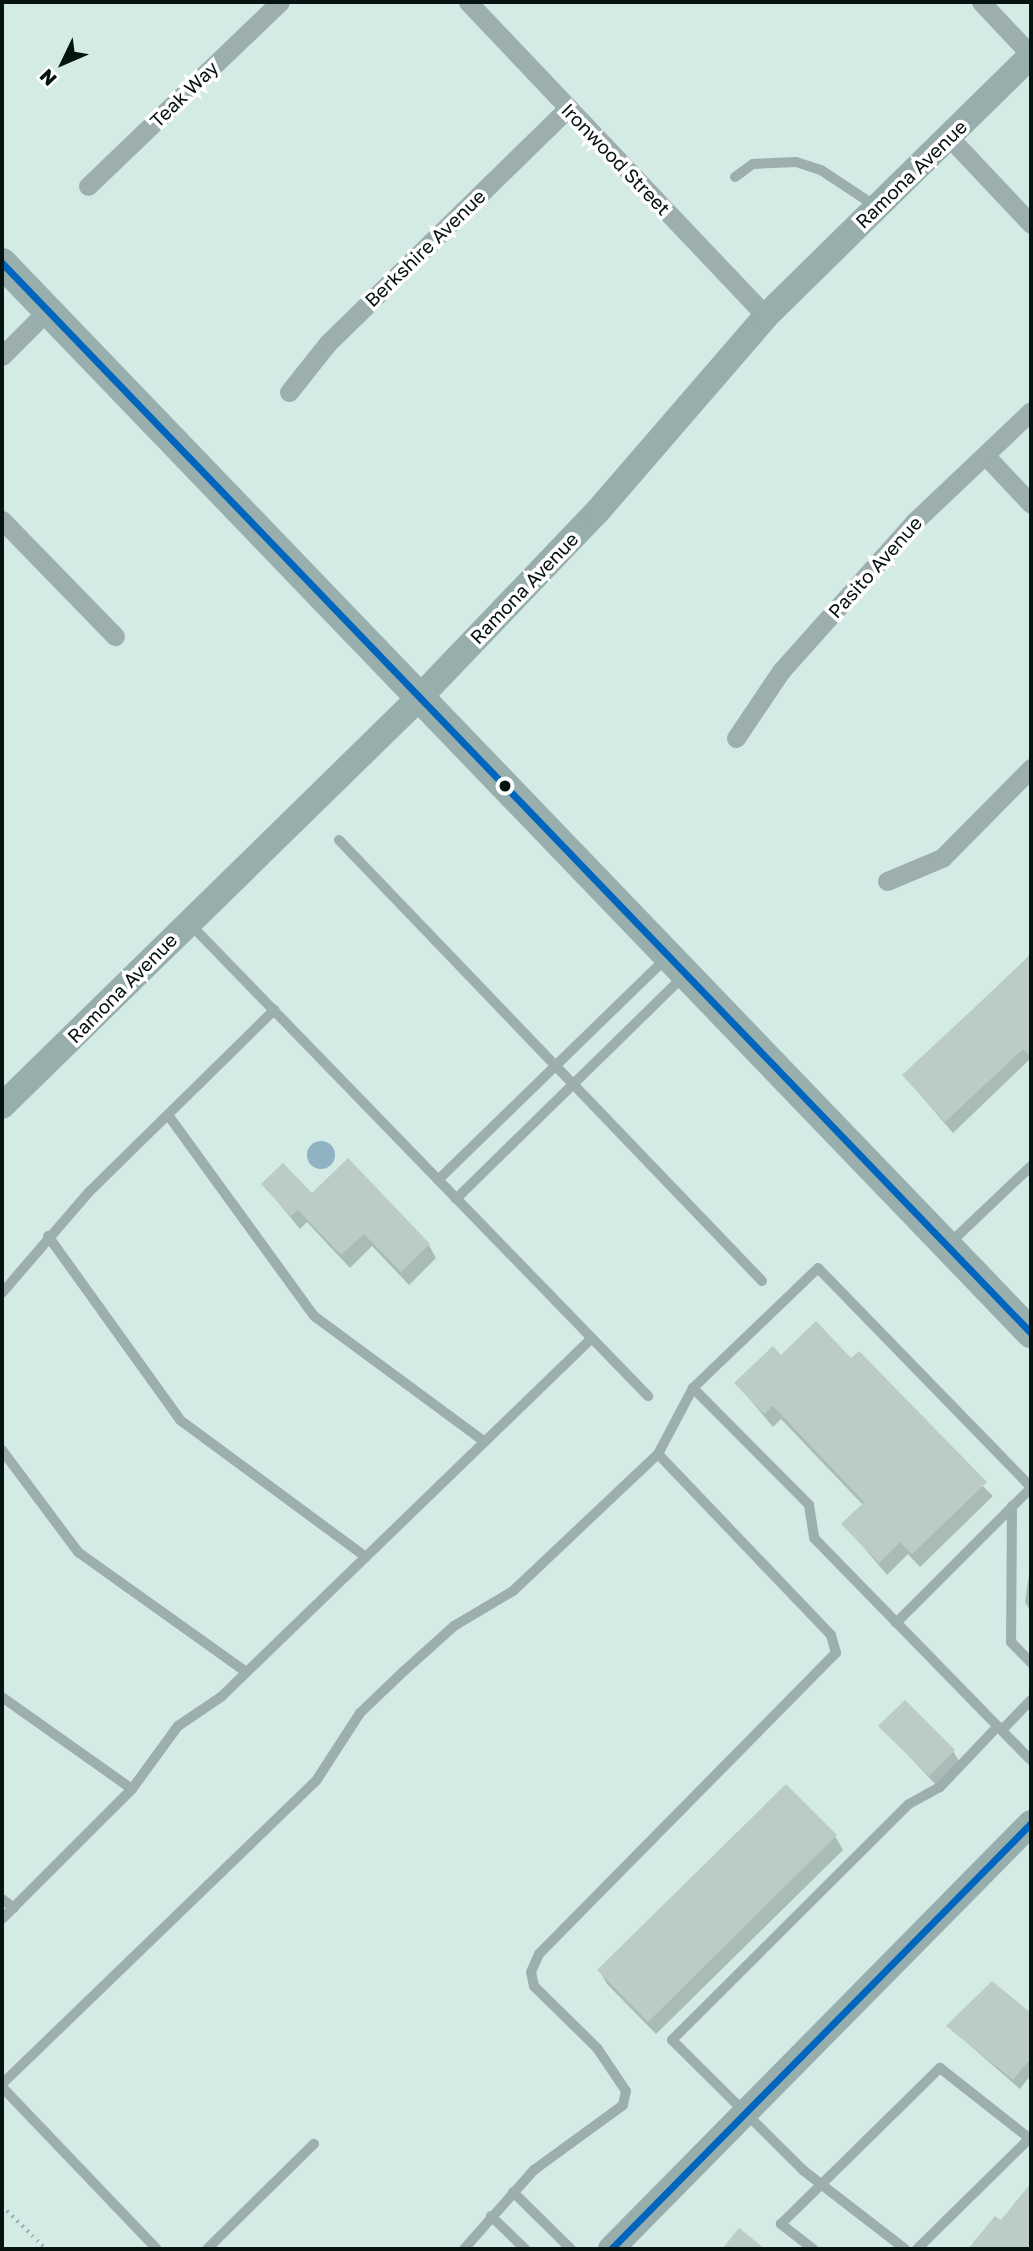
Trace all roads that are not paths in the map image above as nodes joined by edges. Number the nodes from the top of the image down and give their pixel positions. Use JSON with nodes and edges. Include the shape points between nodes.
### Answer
{"nodes":[{"id":1,"x":280,"y":2,"type":"edge"},
{"id":2,"x":468,"y":2,"type":"edge"},
{"id":3,"x":981,"y":2,"type":"edge"},
{"id":4,"x":1031,"y":55,"type":"edge"},
{"id":5,"x":568,"y":108,"type":"junction"},
{"id":6,"x":949,"y":137,"type":"junction"},
{"id":7,"x":735,"y":177,"type":"dead end"},
{"id":8,"x":88,"y":186,"type":"dead end"},
{"id":9,"x":877,"y":208,"type":"junction"},
{"id":10,"x":1031,"y":224,"type":"edge"},
{"id":11,"x":2,"y":262,"type":"edge"},
{"id":12,"x":48,"y":310,"type":"junction"},
{"id":13,"x":766,"y":316,"type":"junction"},
{"id":14,"x":2,"y":356,"type":"edge"},
{"id":15,"x":289,"y":392,"type":"dead end"},
{"id":16,"x":1031,"y":411,"type":"edge"},
{"id":17,"x":985,"y":455,"type":"junction"},
{"id":18,"x":1031,"y":504,"type":"edge"},
{"id":19,"x":2,"y":520,"type":"edge"},
{"id":20,"x":116,"y":636,"type":"dead end"},
{"id":21,"x":421,"y":696,"type":"junction"},
{"id":22,"x":736,"y":738,"type":"dead end"},
{"id":23,"x":1031,"y":768,"type":"edge"},
{"id":24,"x":339,"y":840,"type":"dead end"},
{"id":25,"x":887,"y":881,"type":"dead end"},
{"id":26,"x":188,"y":922,"type":"junction"},
{"id":27,"x":676,"y":967,"type":"junction"},
{"id":28,"x":274,"y":1010,"type":"junction"},
{"id":29,"x":555,"y":1066,"type":"junction"},
{"id":30,"x":573,"y":1085,"type":"junction"},
{"id":31,"x":2,"y":1106,"type":"edge"},
{"id":32,"x":168,"y":1115,"type":"junction"},
{"id":33,"x":1031,"y":1166,"type":"edge"},
{"id":34,"x":438,"y":1180,"type":"junction"},
{"id":35,"x":456,"y":1199,"type":"junction"},
{"id":36,"x":48,"y":1236,"type":"junction"},
{"id":37,"x":947,"y":1246,"type":"junction"},
{"id":38,"x":762,"y":1281,"type":"dead end"},
{"id":39,"x":2,"y":1293,"type":"edge"},
{"id":40,"x":1031,"y":1333,"type":"edge"},
{"id":41,"x":592,"y":1338,"type":"junction"},
{"id":42,"x":694,"y":1388,"type":"junction"},
{"id":43,"x":648,"y":1396,"type":"dead end"},
{"id":44,"x":485,"y":1442,"type":"junction"},
{"id":45,"x":2,"y":1450,"type":"edge"},
{"id":46,"x":658,"y":1454,"type":"junction"},
{"id":47,"x":1031,"y":1487,"type":"edge"},
{"id":48,"x":1012,"y":1506,"type":"junction"},
{"id":49,"x":366,"y":1557,"type":"junction"},
{"id":50,"x":895,"y":1623,"type":"junction"},
{"id":51,"x":1031,"y":1663,"type":"edge"},
{"id":52,"x":246,"y":1672,"type":"junction"},
{"id":53,"x":2,"y":1697,"type":"edge"},
{"id":54,"x":1031,"y":1700,"type":"edge"},
{"id":55,"x":1000,"y":1728,"type":"junction"},
{"id":56,"x":1031,"y":1760,"type":"edge"},
{"id":57,"x":132,"y":1789,"type":"junction"},
{"id":58,"x":1031,"y":1823,"type":"edge"},
{"id":59,"x":2,"y":1899,"type":"edge"},
{"id":60,"x":14,"y":1908,"type":"junction"},
{"id":61,"x":2,"y":1919,"type":"edge"},
{"id":62,"x":2,"y":2085,"type":"edge"},
{"id":63,"x":744,"y":2113,"type":"junction"},
{"id":64,"x":1030,"y":2138,"type":"edge"},
{"id":65,"x":314,"y":2144,"type":"dead end"},
{"id":66,"x":819,"y":2182,"type":"junction"},
{"id":67,"x":513,"y":2192,"type":"junction"},
{"id":68,"x":491,"y":2216,"type":"junction"},
{"id":69,"x":157,"y":2249,"type":"edge"},
{"id":70,"x":207,"y":2249,"type":"edge"},
{"id":71,"x":464,"y":2249,"type":"edge"},
{"id":72,"x":525,"y":2249,"type":"edge"},
{"id":73,"x":571,"y":2249,"type":"edge"},
{"id":74,"x":611,"y":2249,"type":"edge"},
{"id":75,"x":813,"y":2249,"type":"edge"},
{"id":76,"x":905,"y":2249,"type":"edge"},
{"id":77,"x":917,"y":2249,"type":"edge"}],
"edges":[{"from":1,"to":8,"type":"street","name":"Teak Way"},
{"from":2,"to":5,"type":"street","name":"Ironwood Street"},
{"from":3,"to":4,"type":"street"},
{"from":4,"to":6,"type":"street","name":"Ramona Avenue"},
{"from":5,"to":13,"type":"street","name":"Ironwood Street"},
{"from":5,"to":15,"type":"street","name":"Berkshire Avenue","via":[[328,342]]},
{"from":6,"to":9,"type":"street","name":"Ramona Avenue"},
{"from":6,"to":10,"type":"street"},
{"from":7,"to":9,"type":"lane","via":[[753,164],[796,162],[821,170]]},
{"from":9,"to":13,"type":"street","name":"Ramona Avenue"},
{"from":11,"to":12,"type":"main road"},
{"from":12,"to":14,"type":"street"},
{"from":12,"to":21,"type":"main road"},
{"from":13,"to":21,"type":"street","name":"Ramona Avenue","via":[[597,512]]},
{"from":16,"to":17,"type":"street","name":"Pasito Avenue"},
{"from":17,"to":18,"type":"street"},
{"from":17,"to":22,"type":"street","name":"Pasito Avenue","via":[[914,522],[781,671]]},
{"from":19,"to":20,"type":"street"},
{"from":21,"to":26,"type":"street","name":"Ramona Avenue"},
{"from":21,"to":27,"type":"main road"},
{"from":23,"to":25,"type":"street","via":[[942,858]]},
{"from":24,"to":29,"type":"lane"},
{"from":26,"to":28,"type":"lane"},
{"from":26,"to":31,"type":"street","name":"Ramona Avenue"},
{"from":27,"to":29,"type":"lane"},
{"from":27,"to":30,"type":"lane"},
{"from":27,"to":37,"type":"main road"},
{"from":28,"to":32,"type":"lane"},
{"from":28,"to":34,"type":"lane"},
{"from":29,"to":30,"type":"lane"},
{"from":29,"to":34,"type":"lane"},
{"from":30,"to":35,"type":"lane"},
{"from":30,"to":38,"type":"lane"},
{"from":32,"to":36,"type":"lane"},
{"from":32,"to":44,"type":"lane","via":[[314,1316]]},
{"from":33,"to":37,"type":"lane"},
{"from":34,"to":35,"type":"lane"},
{"from":35,"to":41,"type":"lane"},
{"from":36,"to":39,"type":"lane"},
{"from":36,"to":49,"type":"lane","via":[[180,1420]]},
{"from":37,"to":40,"type":"main road"},
{"from":41,"to":43,"type":"lane"},
{"from":41,"to":44,"type":"lane"},
{"from":42,"to":46,"type":"lane"},
{"from":42,"to":47,"type":"lane","via":[[818,1268]]},
{"from":42,"to":50,"type":"lane","via":[[809,1505],[814,1538]]},
{"from":44,"to":49,"type":"lane"},
{"from":45,"to":52,"type":"lane","via":[[78,1552]]},
{"from":46,"to":62,"type":"lane","via":[[513,1591],[454,1626],[360,1713],[316,1781]]},
{"from":46,"to":67,"type":"lane","via":[[831,1635],[836,1653],[539,1954],[531,1972],[534,1986],[597,2048],[626,2091],[609,2122],[534,2170]]},
{"from":47,"to":48,"type":"lane"},
{"from":48,"to":50,"type":"lane"},
{"from":48,"to":51,"type":"lane","via":[[1011,1642]]},
{"from":49,"to":52,"type":"lane"},
{"from":50,"to":55,"type":"lane"},
{"from":52,"to":57,"type":"lane","via":[[178,1726]]},
{"from":53,"to":57,"type":"lane"},
{"from":54,"to":55,"type":"lane"},
{"from":55,"to":56,"type":"lane"},
{"from":55,"to":63,"type":"lane","via":[[940,1787],[909,1804],[672,2040]]},
{"from":57,"to":60,"type":"lane"},
{"from":58,"to":63,"type":"street"},
{"from":59,"to":60,"type":"lane"},
{"from":60,"to":61,"type":"lane"},
{"from":62,"to":69,"type":"lane"},
{"from":63,"to":66,"type":"lane"},
{"from":63,"to":74,"type":"street"},
{"from":64,"to":66,"type":"lane","via":[[940,2068]]},
{"from":64,"to":77,"type":"lane"},
{"from":65,"to":70,"type":"lane"},
{"from":66,"to":75,"type":"lane","via":[[781,2224]]},
{"from":66,"to":76,"type":"lane"},
{"from":67,"to":68,"type":"lane"},
{"from":67,"to":73,"type":"lane"},
{"from":68,"to":71,"type":"lane"},
{"from":68,"to":72,"type":"lane"}]}
